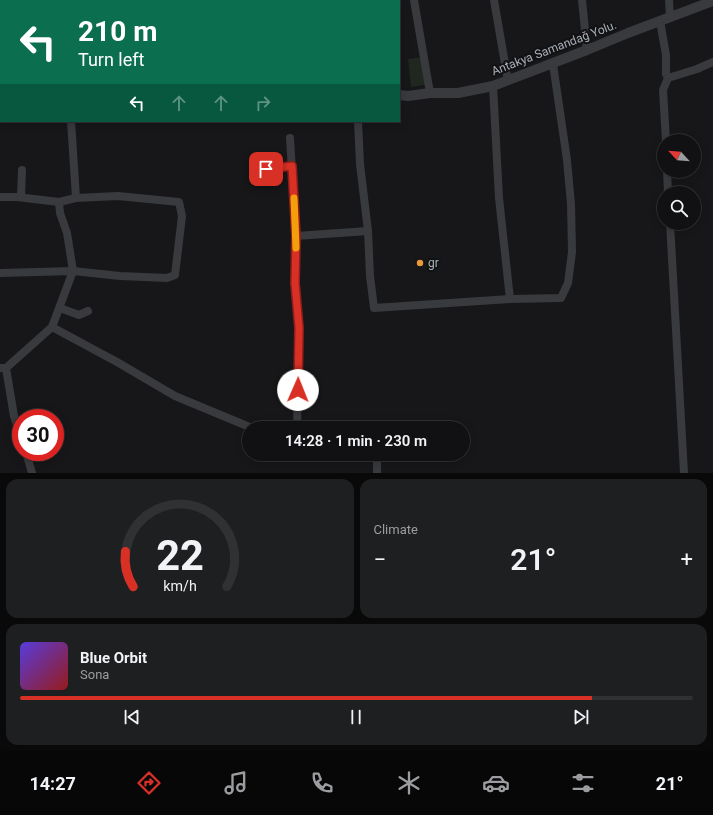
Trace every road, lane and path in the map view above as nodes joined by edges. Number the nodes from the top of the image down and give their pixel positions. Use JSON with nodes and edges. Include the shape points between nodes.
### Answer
{"nodes":[{"id":1,"x":414,"y":0,"type":"edge"},
{"id":2,"x":494,"y":0,"type":"edge"},
{"id":3,"x":582,"y":0,"type":"edge"},
{"id":4,"x":669,"y":0,"type":"edge"},
{"id":5,"x":713,"y":1,"type":"edge"},
{"id":6,"x":670,"y":17,"type":"junction"},
{"id":7,"x":660,"y":21,"type":"junction"},
{"id":8,"x":587,"y":50,"type":"junction"},
{"id":9,"x":713,"y":62,"type":"edge"},
{"id":10,"x":553,"y":64,"type":"junction"},
{"id":11,"x":668,"y":78,"type":"junction"},
{"id":12,"x":508,"y":81,"type":"junction"},
{"id":13,"x":493,"y":86,"type":"junction"},
{"id":14,"x":430,"y":93,"type":"junction"},
{"id":15,"x":400,"y":95,"type":"edge"},
{"id":16,"x":71,"y":122,"type":"edge"},
{"id":17,"x":358,"y":122,"type":"edge"},
{"id":18,"x":666,"y":134,"type":"edge"},
{"id":19,"x":290,"y":138,"type":"dead end"},
{"id":20,"x":292,"y":166,"type":"junction"},
{"id":21,"x":22,"y":170,"type":"dead end"},
{"id":22,"x":253,"y":171,"type":"dead end"},
{"id":23,"x":0,"y":197,"type":"edge"},
{"id":24,"x":21,"y":197,"type":"junction"},
{"id":25,"x":76,"y":198,"type":"junction"},
{"id":26,"x":59,"y":202,"type":"junction"},
{"id":27,"x":670,"y":230,"type":"edge"},
{"id":28,"x":368,"y":231,"type":"junction"},
{"id":29,"x":296,"y":236,"type":"junction"},
{"id":30,"x":73,"y":271,"type":"junction"},
{"id":31,"x":0,"y":273,"type":"edge"},
{"id":32,"x":510,"y":300,"type":"junction"},
{"id":33,"x":60,"y":308,"type":"junction"},
{"id":34,"x":88,"y":311,"type":"dead end"},
{"id":35,"x":52,"y":327,"type":"junction"},
{"id":36,"x":3,"y":368,"type":"edge"},
{"id":37,"x":12,"y":409,"type":"edge"},
{"id":38,"x":297,"y":421,"type":"edge"},
{"id":39,"x":242,"y":424,"type":"edge"},
{"id":40,"x":29,"y":461,"type":"edge"},
{"id":41,"x":377,"y":461,"type":"edge"},
{"id":42,"x":32,"y":473,"type":"edge"},
{"id":43,"x":377,"y":473,"type":"edge"},
{"id":44,"x":684,"y":473,"type":"edge"}],
"edges":[{"from":1,"to":14,"type":"street"},
{"from":2,"to":12,"type":"street"},
{"from":3,"to":8,"type":"street"},
{"from":4,"to":6,"type":"street"},
{"from":5,"to":6,"type":"street","name":"Antakya Samandağ Yolu."},
{"from":6,"to":7,"type":"street","name":"Antakya Samandağ Yolu."},
{"from":7,"to":8,"type":"street","name":"Antakya Samandağ Yolu."},
{"from":7,"to":11,"type":"street"},
{"from":8,"to":10,"type":"street","name":"Antakya Samandağ Yolu."},
{"from":9,"to":11,"type":"street"},
{"from":10,"to":12,"type":"street","name":"Antakya Samandağ Yolu."},
{"from":10,"to":32,"type":"street","via":[[571,204],[572,252],[568,283],[561,298]]},
{"from":11,"to":18,"type":"street","via":[[663,90]]},
{"from":12,"to":13,"type":"street","name":"Antakya Samandağ Yolu."},
{"from":13,"to":14,"type":"street","name":"Antakya Samandağ Yolu.","via":[[458,93]]},
{"from":13,"to":32,"type":"street","via":[[499,198]]},
{"from":14,"to":15,"type":"street","name":"Antakya Samandağ Yolu."},
{"from":16,"to":25,"type":"street"},
{"from":17,"to":28,"type":"street"},
{"from":19,"to":20,"type":"street"},
{"from":20,"to":22,"type":"street"},
{"from":20,"to":29,"type":"street"},
{"from":21,"to":24,"type":"street"},
{"from":23,"to":24,"type":"street"},
{"from":24,"to":26,"type":"street"},
{"from":25,"to":26,"type":"street"},
{"from":25,"to":30,"type":"street","via":[[118,196],[180,202],[182,216],[175,275],[167,278]]},
{"from":26,"to":30,"type":"street"},
{"from":27,"to":44,"type":"street"},
{"from":28,"to":29,"type":"street"},
{"from":28,"to":32,"type":"street","via":[[374,308]]},
{"from":29,"to":38,"type":"street","via":[[295,283],[299,328]]},
{"from":30,"to":31,"type":"street"},
{"from":30,"to":33,"type":"street"},
{"from":33,"to":34,"type":"street","via":[[79,315]]},
{"from":33,"to":35,"type":"street"},
{"from":35,"to":36,"type":"street"},
{"from":35,"to":39,"type":"street","via":[[175,396]]},
{"from":36,"to":37,"type":"street"},
{"from":40,"to":42,"type":"street"},
{"from":41,"to":43,"type":"street"}]}
